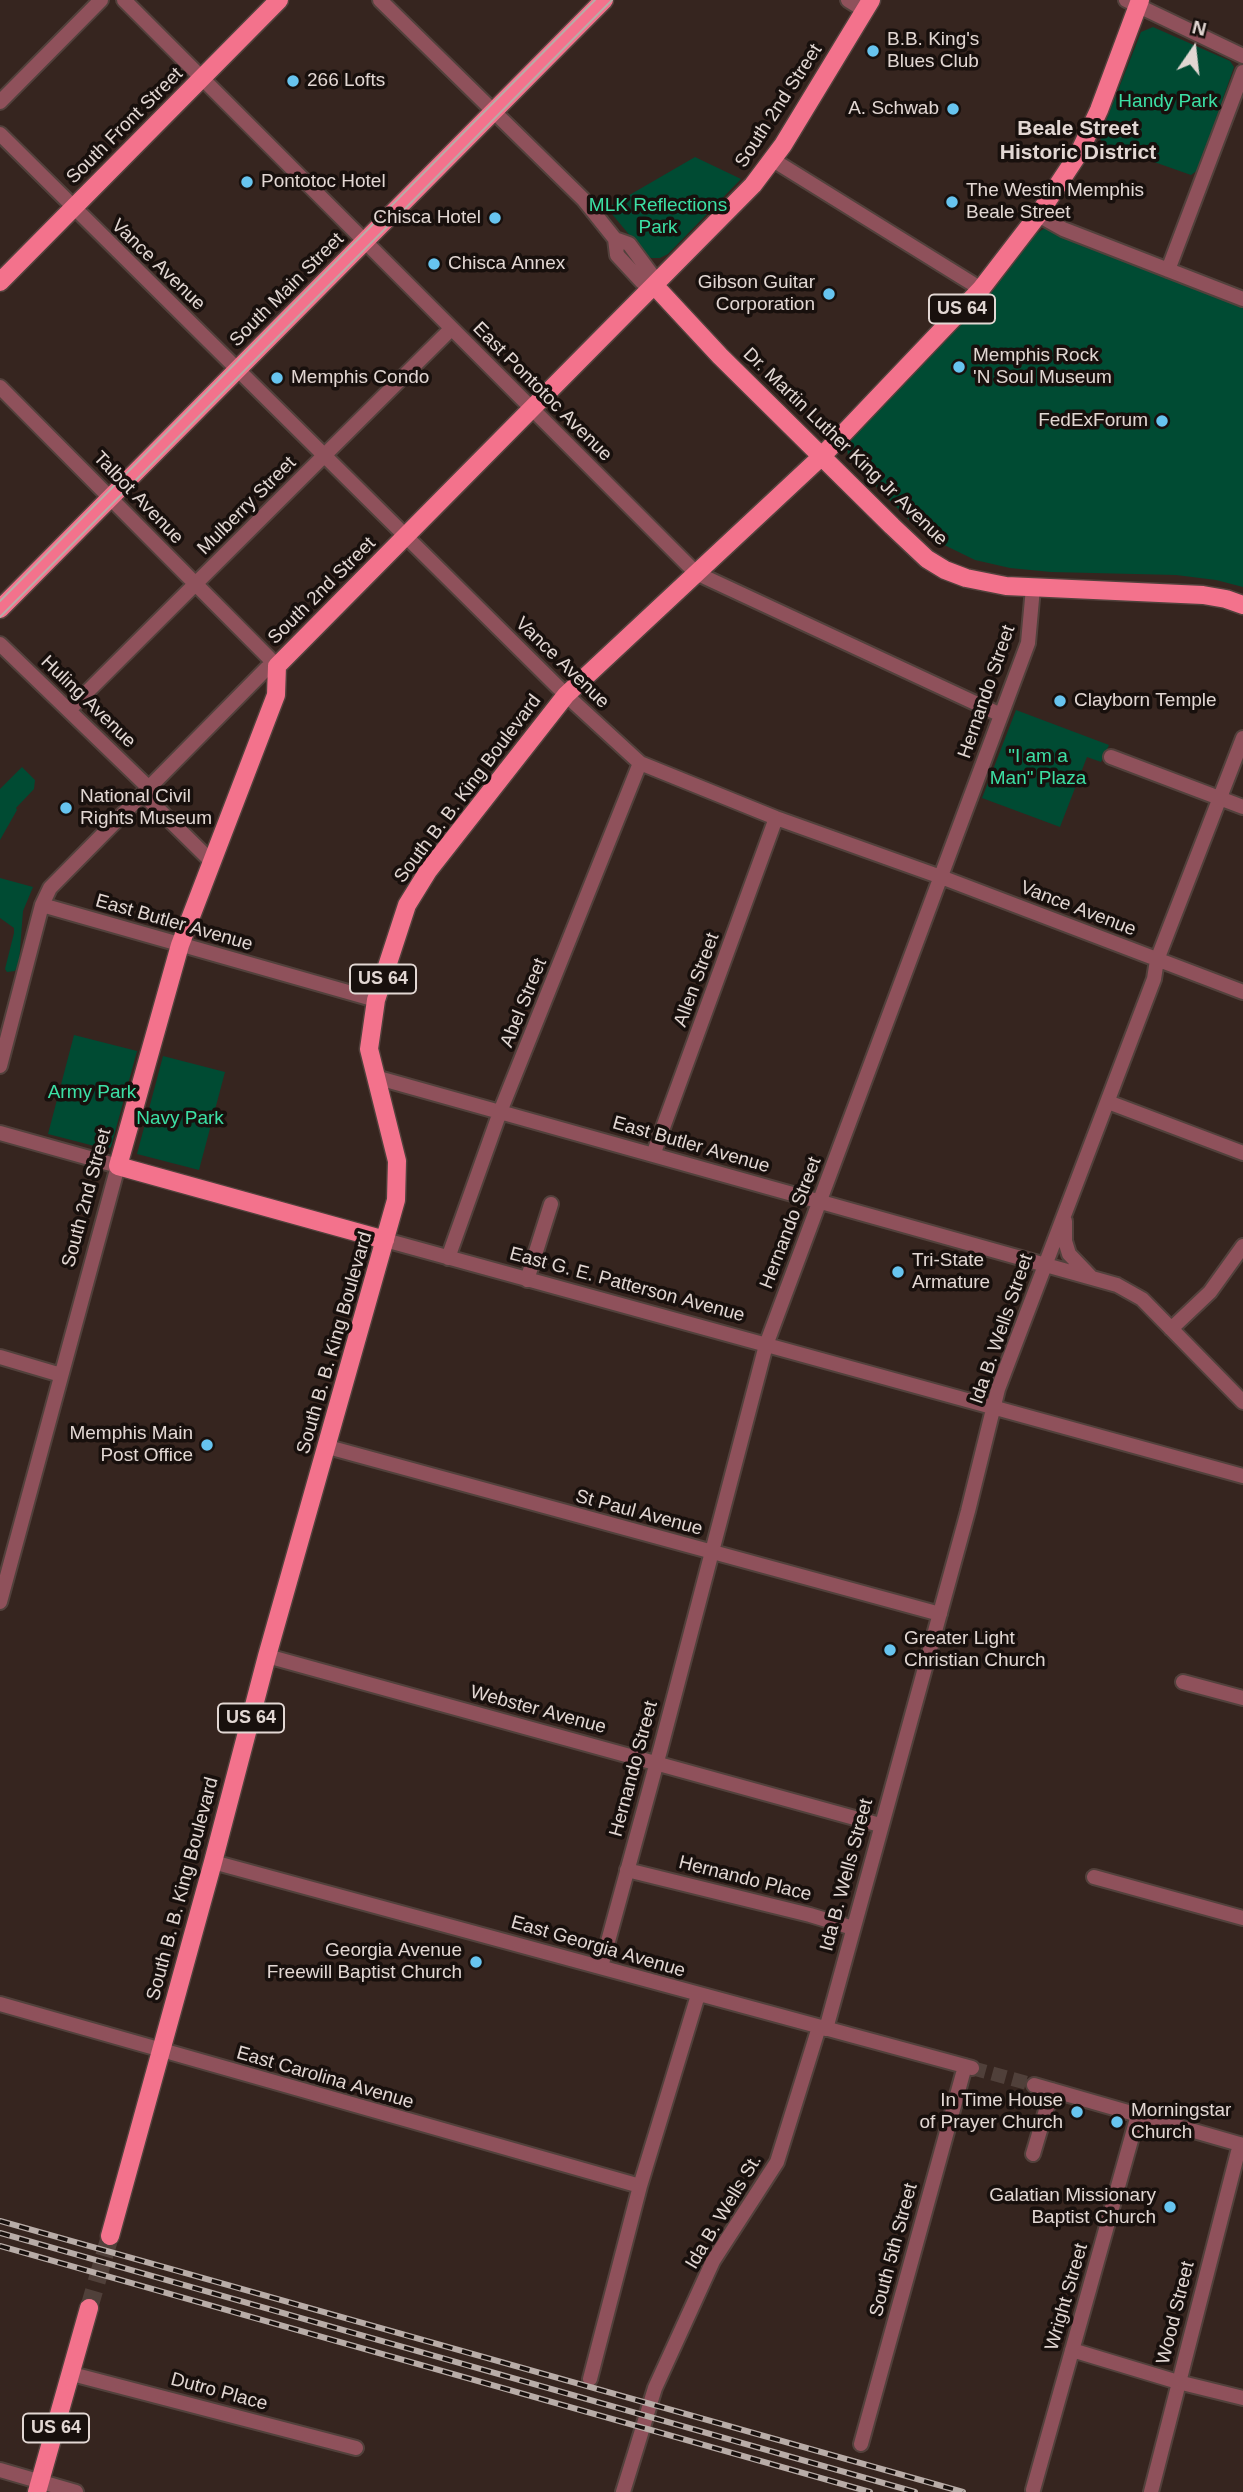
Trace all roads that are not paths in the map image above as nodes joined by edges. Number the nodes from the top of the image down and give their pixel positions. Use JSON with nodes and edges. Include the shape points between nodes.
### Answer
{"nodes":[{"id":1,"x":102,"y":0,"type":"edge"},
{"id":2,"x":124,"y":0,"type":"edge"},
{"id":3,"x":279,"y":0,"type":"edge"},
{"id":4,"x":380,"y":0,"type":"edge"},
{"id":5,"x":604,"y":0,"type":"edge"},
{"id":6,"x":848,"y":0,"type":"edge"},
{"id":7,"x":1135,"y":2,"type":"edge"},
{"id":8,"x":867,"y":5,"type":"edge"},
{"id":9,"x":1243,"y":56,"type":"edge"},
{"id":10,"x":1243,"y":72,"type":"edge"},
{"id":11,"x":202,"y":79,"type":"junction"},
{"id":12,"x":0,"y":102,"type":"edge"},
{"id":13,"x":495,"y":110,"type":"junction"},
{"id":14,"x":0,"y":134,"type":"edge"},
{"id":15,"x":773,"y":160,"type":"junction"},
{"id":16,"x":72,"y":208,"type":"junction"},
{"id":17,"x":1038,"y":215,"type":"junction"},
{"id":18,"x":364,"y":242,"type":"junction"},
{"id":19,"x":1168,"y":270,"type":"junction"},
{"id":20,"x":0,"y":282,"type":"edge"},
{"id":21,"x":654,"y":285,"type":"junction"},
{"id":22,"x":981,"y":289,"type":"junction"},
{"id":23,"x":1243,"y":299,"type":"edge"},
{"id":24,"x":451,"y":329,"type":"junction"},
{"id":25,"x":237,"y":370,"type":"junction"},
{"id":26,"x":0,"y":387,"type":"edge"},
{"id":27,"x":532,"y":409,"type":"junction"},
{"id":28,"x":325,"y":456,"type":"junction"},
{"id":29,"x":822,"y":456,"type":"junction"},
{"id":30,"x":110,"y":498,"type":"junction"},
{"id":31,"x":406,"y":536,"type":"junction"},
{"id":32,"x":696,"y":573,"type":"junction"},
{"id":33,"x":194,"y":584,"type":"junction"},
{"id":34,"x":1033,"y":587,"type":"junction"},
{"id":35,"x":1243,"y":605,"type":"edge"},
{"id":36,"x":0,"y":609,"type":"edge"},
{"id":37,"x":0,"y":643,"type":"edge"},
{"id":38,"x":277,"y":666,"type":"junction"},
{"id":39,"x":566,"y":695,"type":"junction"},
{"id":40,"x":69,"y":710,"type":"junction"},
{"id":41,"x":1001,"y":715,"type":"junction"},
{"id":42,"x":1243,"y":738,"type":"edge"},
{"id":43,"x":1111,"y":757,"type":"dead end"},
{"id":44,"x":640,"y":764,"type":"junction"},
{"id":45,"x":146,"y":791,"type":"junction"},
{"id":46,"x":1220,"y":798,"type":"junction"},
{"id":47,"x":1243,"y":807,"type":"edge"},
{"id":48,"x":776,"y":818,"type":"junction"},
{"id":49,"x":211,"y":861,"type":"junction"},
{"id":50,"x":941,"y":877,"type":"junction"},
{"id":51,"x":42,"y":905,"type":"junction"},
{"id":52,"x":180,"y":945,"type":"junction"},
{"id":53,"x":1157,"y":960,"type":"junction"},
{"id":54,"x":1243,"y":992,"type":"edge"},
{"id":55,"x":376,"y":1000,"type":"junction"},
{"id":56,"x":0,"y":1066,"type":"edge"},
{"id":57,"x":375,"y":1077,"type":"junction"},
{"id":58,"x":1108,"y":1102,"type":"junction"},
{"id":59,"x":500,"y":1112,"type":"junction"},
{"id":60,"x":0,"y":1133,"type":"edge"},
{"id":61,"x":1243,"y":1153,"type":"edge"},
{"id":62,"x":653,"y":1155,"type":"junction"},
{"id":63,"x":118,"y":1166,"type":"junction"},
{"id":64,"x":820,"y":1202,"type":"junction"},
{"id":65,"x":551,"y":1204,"type":"dead end"},
{"id":66,"x":1065,"y":1212,"type":"junction"},
{"id":67,"x":385,"y":1240,"type":"junction"},
{"id":68,"x":1243,"y":1246,"type":"edge"},
{"id":69,"x":447,"y":1258,"type":"junction"},
{"id":70,"x":1044,"y":1265,"type":"junction"},
{"id":71,"x":1091,"y":1278,"type":"junction"},
{"id":72,"x":527,"y":1280,"type":"junction"},
{"id":73,"x":1171,"y":1329,"type":"junction"},
{"id":74,"x":766,"y":1345,"type":"junction"},
{"id":75,"x":0,"y":1357,"type":"edge"},
{"id":76,"x":61,"y":1375,"type":"junction"},
{"id":77,"x":1243,"y":1402,"type":"edge"},
{"id":78,"x":994,"y":1408,"type":"junction"},
{"id":79,"x":328,"y":1447,"type":"junction"},
{"id":80,"x":1243,"y":1476,"type":"edge"},
{"id":81,"x":710,"y":1552,"type":"junction"},
{"id":82,"x":3,"y":1582,"type":"edge"},
{"id":83,"x":0,"y":1602,"type":"edge"},
{"id":84,"x":940,"y":1614,"type":"junction"},
{"id":85,"x":267,"y":1656,"type":"junction"},
{"id":86,"x":1183,"y":1682,"type":"dead end"},
{"id":87,"x":1243,"y":1698,"type":"edge"},
{"id":88,"x":657,"y":1762,"type":"junction"},
{"id":89,"x":880,"y":1825,"type":"junction"},
{"id":90,"x":213,"y":1862,"type":"junction"},
{"id":91,"x":627,"y":1870,"type":"junction"},
{"id":92,"x":1094,"y":1878,"type":"dead end"},
{"id":93,"x":1243,"y":1918,"type":"edge"},
{"id":94,"x":853,"y":1928,"type":"junction"},
{"id":95,"x":601,"y":1967,"type":"junction"},
{"id":96,"x":698,"y":1995,"type":"junction"},
{"id":97,"x":0,"y":2004,"type":"edge"},
{"id":98,"x":822,"y":2028,"type":"junction"},
{"id":99,"x":160,"y":2051,"type":"junction"},
{"id":100,"x":968,"y":2067,"type":"joint"},
{"id":101,"x":1034,"y":2085,"type":"tunnel mouth"},
{"id":102,"x":1052,"y":2091,"type":"junction"},
{"id":103,"x":1138,"y":2115,"type":"junction"},
{"id":104,"x":1242,"y":2144,"type":"edge"},
{"id":105,"x":1033,"y":2154,"type":"dead end"},
{"id":106,"x":640,"y":2186,"type":"junction"},
{"id":107,"x":110,"y":2236,"type":"tunnel mouth"},
{"id":108,"x":89,"y":2308,"type":"tunnel mouth"},
{"id":109,"x":1072,"y":2350,"type":"junction"},
{"id":110,"x":72,"y":2374,"type":"junction"},
{"id":111,"x":590,"y":2379,"type":"dead end"},
{"id":112,"x":1178,"y":2382,"type":"junction"},
{"id":113,"x":1243,"y":2398,"type":"edge"},
{"id":114,"x":861,"y":2444,"type":"dead end"},
{"id":115,"x":356,"y":2448,"type":"dead end"},
{"id":116,"x":0,"y":2470,"type":"edge"},
{"id":117,"x":39,"y":2487,"type":"edge"},
{"id":118,"x":1033,"y":2490,"type":"dead end"},
{"id":119,"x":76,"y":2492,"type":"edge"},
{"id":120,"x":623,"y":2492,"type":"edge"},
{"id":121,"x":1151,"y":2492,"type":"edge"}],
"edges":[{"from":1,"to":12,"type":"street"},
{"from":2,"to":11,"type":"street","name":"East Pontotoc Avenue"},
{"from":3,"to":11,"type":"main road","name":"South Front Street"},
{"from":4,"to":13,"type":"street","name":"Dr. Martin Luther King Jr Avenue"},
{"from":5,"to":13,"type":"main road","name":"South Main Street"},
{"from":6,"to":8,"type":"street"},
{"from":7,"to":9,"type":"street"},
{"from":7,"to":17,"type":"main road","name":"South B. B. King Boulevard","number":"US 64","via":[[1083,146]]},
{"from":8,"to":15,"type":"main road","name":"South 2nd Street"},
{"from":10,"to":19,"type":"street"},
{"from":11,"to":16,"type":"main road","name":"South Front Street"},
{"from":11,"to":18,"type":"street","name":"East Pontotoc Avenue"},
{"from":13,"to":18,"type":"main road","name":"South Main Street"},
{"from":13,"to":21,"type":"street","name":"Dr. Martin Luther King Jr Avenue","via":[[583,199],[615,239],[617,255],[642,282]]},
{"from":14,"to":16,"type":"street","name":"Vance Avenue"},
{"from":15,"to":21,"type":"main road","name":"South 2nd Street"},
{"from":15,"to":22,"type":"street"},
{"from":16,"to":20,"type":"main road","name":"South Front Street"},
{"from":16,"to":25,"type":"street","name":"Vance Avenue"},
{"from":17,"to":19,"type":"street"},
{"from":17,"to":22,"type":"main road","name":"South B. B. King Boulevard","number":"US 64"},
{"from":18,"to":24,"type":"street","name":"East Pontotoc Avenue"},
{"from":18,"to":25,"type":"main road","name":"South Main Street"},
{"from":19,"to":23,"type":"street"},
{"from":21,"to":27,"type":"main road","name":"South 2nd Street"},
{"from":21,"to":29,"type":"main road","name":"Dr. Martin Luther King Jr Avenue"},
{"from":22,"to":29,"type":"main road","name":"South B. B. King Boulevard","number":"US 64"},
{"from":24,"to":27,"type":"street","name":"East Pontotoc Avenue"},
{"from":24,"to":28,"type":"street","name":"Mulberry Street"},
{"from":25,"to":28,"type":"street","name":"Vance Avenue"},
{"from":25,"to":30,"type":"main road","name":"South Main Street"},
{"from":26,"to":30,"type":"street","name":"Talbot Avenue"},
{"from":27,"to":31,"type":"main road","name":"South 2nd Street"},
{"from":27,"to":32,"type":"street","name":"East Pontotoc Avenue"},
{"from":28,"to":31,"type":"street","name":"Vance Avenue"},
{"from":28,"to":33,"type":"street","name":"Mulberry Street"},
{"from":29,"to":32,"type":"main road","name":"South B. B. King Boulevard","number":"US 64"},
{"from":29,"to":34,"type":"main road","name":"Dr. Martin Luther King Jr Avenue","via":[[927,559],[966,578]]},
{"from":30,"to":33,"type":"street","name":"Talbot Avenue"},
{"from":30,"to":36,"type":"main road","name":"South Main Street"},
{"from":31,"to":38,"type":"main road","name":"South 2nd Street"},
{"from":31,"to":39,"type":"street","name":"Vance Avenue"},
{"from":32,"to":39,"type":"main road","name":"South B. B. King Boulevard","number":"US 64"},
{"from":32,"to":41,"type":"street","name":"East Pontotoc Avenue"},
{"from":33,"to":38,"type":"street","name":"Talbot Avenue"},
{"from":33,"to":40,"type":"street","name":"Mulberry Street"},
{"from":34,"to":35,"type":"main road","name":"Dr. Martin Luther King Jr Avenue","via":[[1203,595]]},
{"from":34,"to":41,"type":"street","name":"Hernando Street","via":[[1028,643]]},
{"from":37,"to":40,"type":"street","name":"Huling Avenue"},
{"from":38,"to":45,"type":"street","via":[[267,668]]},
{"from":38,"to":49,"type":"main road","name":"South 2nd Street","via":[[276,695]]},
{"from":39,"to":44,"type":"street","name":"Vance Avenue"},
{"from":39,"to":55,"type":"main road","name":"South B. B. King Boulevard","number":"US 64","via":[[414,893],[400,921]]},
{"from":40,"to":45,"type":"street","name":"Huling Avenue"},
{"from":41,"to":50,"type":"street","name":"Hernando Street"},
{"from":42,"to":46,"type":"street","name":"Ida B. Wells Street"},
{"from":43,"to":46,"type":"street"},
{"from":44,"to":48,"type":"street","name":"Vance Avenue"},
{"from":44,"to":59,"type":"street","name":"Abel Street"},
{"from":45,"to":49,"type":"street","name":"Huling Avenue"},
{"from":45,"to":51,"type":"street","via":[[60,876]]},
{"from":46,"to":47,"type":"street"},
{"from":46,"to":53,"type":"street","name":"Ida B. Wells Street"},
{"from":48,"to":50,"type":"street","name":"Vance Avenue"},
{"from":48,"to":62,"type":"street","name":"Allen Street"},
{"from":49,"to":52,"type":"main road","name":"South 2nd Street"},
{"from":50,"to":53,"type":"street","name":"Vance Avenue"},
{"from":50,"to":64,"type":"street","name":"Hernando Street"},
{"from":51,"to":52,"type":"street","name":"East Butler Avenue"},
{"from":51,"to":56,"type":"street"},
{"from":52,"to":55,"type":"street","name":"East Butler Avenue"},
{"from":52,"to":63,"type":"main road","name":"South 2nd Street"},
{"from":53,"to":54,"type":"street","name":"Vance Avenue"},
{"from":53,"to":58,"type":"street","name":"Ida B. Wells Street"},
{"from":55,"to":57,"type":"main road","name":"South B. B. King Boulevard","number":"US 64","via":[[369,1049]]},
{"from":57,"to":59,"type":"street","name":"East Butler Avenue"},
{"from":57,"to":67,"type":"main road","name":"South B. B. King Boulevard","number":"US 64","via":[[397,1161],[396,1200]]},
{"from":58,"to":61,"type":"street"},
{"from":58,"to":66,"type":"street","name":"Ida B. Wells Street"},
{"from":59,"to":62,"type":"street","name":"East Butler Avenue"},
{"from":59,"to":69,"type":"street","name":"Abel Street"},
{"from":60,"to":63,"type":"street","name":"East G. E. Patterson Avenue"},
{"from":62,"to":64,"type":"street","name":"East Butler Avenue"},
{"from":63,"to":67,"type":"main road","name":"East G. E. Patterson Avenue"},
{"from":63,"to":76,"type":"street","name":"South 2nd Street"},
{"from":64,"to":70,"type":"street","name":"East Butler Avenue"},
{"from":64,"to":74,"type":"street","name":"Hernando Street"},
{"from":65,"to":72,"type":"street"},
{"from":66,"to":70,"type":"street","name":"Ida B. Wells Street"},
{"from":66,"to":71,"type":"street","via":[[1069,1254]]},
{"from":67,"to":69,"type":"street","name":"East G. E. Patterson Avenue"},
{"from":67,"to":79,"type":"main road","name":"South B. B. King Boulevard","number":"US 64"},
{"from":68,"to":73,"type":"street","via":[[1210,1292]]},
{"from":69,"to":72,"type":"street","name":"East G. E. Patterson Avenue"},
{"from":70,"to":71,"type":"street","name":"East Butler Avenue"},
{"from":70,"to":78,"type":"street","name":"Ida B. Wells Street"},
{"from":71,"to":73,"type":"street","name":"East Butler Avenue","via":[[1142,1299]]},
{"from":72,"to":74,"type":"street","name":"East G. E. Patterson Avenue"},
{"from":73,"to":77,"type":"street","name":"East Butler Avenue"},
{"from":74,"to":78,"type":"street","name":"East G. E. Patterson Avenue"},
{"from":74,"to":81,"type":"street","name":"Hernando Street"},
{"from":75,"to":76,"type":"street"},
{"from":76,"to":82,"type":"street","name":"South 2nd Street"},
{"from":78,"to":80,"type":"street","name":"East G. E. Patterson Avenue"},
{"from":78,"to":84,"type":"street","name":"Ida B. Wells Street"},
{"from":79,"to":81,"type":"street","name":"St Paul Avenue"},
{"from":79,"to":85,"type":"main road","name":"South B. B. King Boulevard","number":"US 64"},
{"from":81,"to":84,"type":"street","name":"St Paul Avenue"},
{"from":81,"to":88,"type":"street","name":"Hernando Street"},
{"from":82,"to":83,"type":"street","name":"South 2nd Street"},
{"from":84,"to":89,"type":"street","name":"Ida B. Wells Street"},
{"from":85,"to":88,"type":"street","name":"Webster Avenue"},
{"from":85,"to":90,"type":"main road","name":"South B. B. King Boulevard","number":"US 64"},
{"from":86,"to":87,"type":"street"},
{"from":88,"to":89,"type":"street","name":"Webster Avenue"},
{"from":88,"to":91,"type":"street","name":"Hernando Street"},
{"from":89,"to":94,"type":"street","name":"Ida B. Wells Street"},
{"from":90,"to":95,"type":"street","name":"East Georgia Avenue"},
{"from":90,"to":99,"type":"main road","name":"South B. B. King Boulevard","number":"US 64"},
{"from":91,"to":94,"type":"street","name":"Hernando Place"},
{"from":91,"to":95,"type":"street","name":"Hernando Street"},
{"from":92,"to":93,"type":"street"},
{"from":94,"to":98,"type":"street","name":"Ida B. Wells Street"},
{"from":95,"to":96,"type":"street","name":"East Georgia Avenue"},
{"from":96,"to":98,"type":"street","name":"East Georgia Avenue"},
{"from":96,"to":106,"type":"street"},
{"from":97,"to":99,"type":"street","name":"East Carolina Avenue"},
{"from":98,"to":100,"type":"street","name":"East Georgia Avenue"},
{"from":98,"to":120,"type":"street","name":"Ida B. Wells St.","via":[[777,2162],[713,2261],[655,2388]]},
{"from":99,"to":106,"type":"street","name":"East Carolina Avenue"},
{"from":99,"to":107,"type":"main road","name":"South B. B. King Boulevard","number":"US 64"},
{"from":100,"to":114,"type":"street","name":"South 5th Street"},
{"from":101,"to":102,"type":"street"},
{"from":102,"to":103,"type":"street"},
{"from":102,"to":105,"type":"street"},
{"from":103,"to":104,"type":"street"},
{"from":103,"to":109,"type":"street","name":"Wright Street"},
{"from":104,"to":112,"type":"street","name":"Wood Street"},
{"from":106,"to":111,"type":"street"},
{"from":108,"to":110,"type":"main road","number":"US 64"},
{"from":109,"to":112,"type":"street"},
{"from":109,"to":118,"type":"street","name":"Wright Street"},
{"from":110,"to":115,"type":"street","name":"Dutro Place"},
{"from":110,"to":117,"type":"main road","number":"US 64"},
{"from":112,"to":113,"type":"street"},
{"from":112,"to":121,"type":"street","name":"Wood Street"},
{"from":116,"to":117,"type":"street"},
{"from":117,"to":119,"type":"street"}]}
